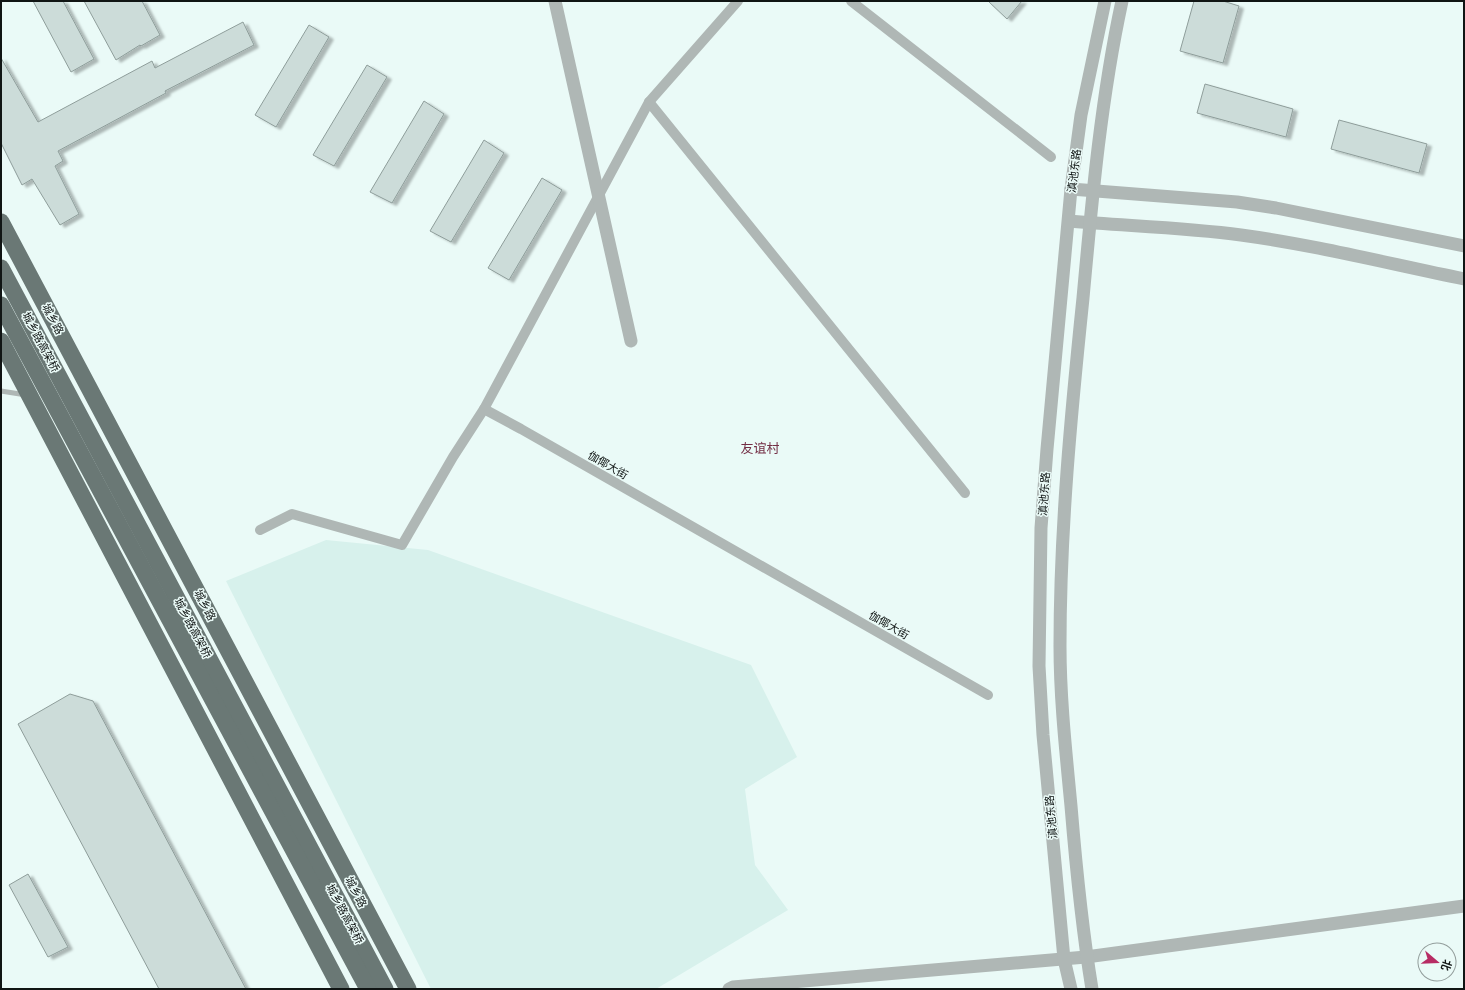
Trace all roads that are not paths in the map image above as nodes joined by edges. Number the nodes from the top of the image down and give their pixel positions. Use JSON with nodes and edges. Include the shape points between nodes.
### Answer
{"nodes":[{"id":1,"x":555,"y":1,"type":"edge"},
{"id":2,"x":738,"y":1,"type":"edge"},
{"id":3,"x":851,"y":1,"type":"edge"},
{"id":4,"x":1105,"y":1,"type":"edge"},
{"id":5,"x":1122,"y":1,"type":"edge"},
{"id":6,"x":649,"y":102,"type":"junction"},
{"id":7,"x":1051,"y":157,"type":"dead end"},
{"id":8,"x":1072,"y":189,"type":"junction"},
{"id":9,"x":1093,"y":190,"type":"junction"},
{"id":10,"x":1068,"y":221,"type":"junction"},
{"id":11,"x":1,"y":222,"type":"edge"},
{"id":12,"x":1090,"y":223,"type":"junction"},
{"id":13,"x":1464,"y":246,"type":"edge"},
{"id":14,"x":1,"y":268,"type":"edge"},
{"id":15,"x":1464,"y":279,"type":"edge"},
{"id":16,"x":1,"y":305,"type":"edge"},
{"id":17,"x":631,"y":341,"type":"dead end"},
{"id":18,"x":1,"y":342,"type":"edge"},
{"id":19,"x":1,"y":391,"type":"edge"},
{"id":20,"x":30,"y":396,"type":"junction"},
{"id":21,"x":484,"y":410,"type":"junction"},
{"id":22,"x":965,"y":493,"type":"dead end"},
{"id":23,"x":260,"y":530,"type":"dead end"},
{"id":24,"x":988,"y":695,"type":"dead end"},
{"id":25,"x":1464,"y":906,"type":"edge"},
{"id":26,"x":1086,"y":958,"type":"junction"},
{"id":27,"x":1064,"y":959,"type":"junction"},
{"id":28,"x":341,"y":989,"type":"edge"},
{"id":29,"x":368,"y":989,"type":"edge"},
{"id":30,"x":385,"y":989,"type":"edge"},
{"id":31,"x":408,"y":989,"type":"edge"},
{"id":32,"x":729,"y":989,"type":"edge"},
{"id":33,"x":1071,"y":989,"type":"edge"},
{"id":34,"x":1092,"y":989,"type":"edge"}],
"edges":[{"from":1,"to":17,"type":"street"},
{"from":2,"to":6,"type":"street"},
{"from":3,"to":7,"type":"street"},
{"from":4,"to":8,"type":"street","name":"滇池东路","via":[[1081,115]]},
{"from":5,"to":9,"type":"street","name":"滇池东路"},
{"from":6,"to":21,"type":"street"},
{"from":6,"to":22,"type":"street"},
{"from":8,"to":9,"type":"street"},
{"from":8,"to":10,"type":"street","name":"滇池东路"},
{"from":9,"to":12,"type":"street","name":"滇池东路"},
{"from":9,"to":13,"type":"street","via":[[1237,202]]},
{"from":10,"to":12,"type":"street"},
{"from":10,"to":27,"type":"street","name":"滇池东路","via":[[1041,528],[1039,659],[1043,735]]},
{"from":11,"to":31,"type":"highway","name":"城乡路"},
{"from":12,"to":15,"type":"street","via":[[1202,230],[1271,239]]},
{"from":12,"to":26,"type":"street","name":"滇池东路","via":[[1065,496],[1060,648],[1064,730]]},
{"from":14,"to":30,"type":"highway","name":"城乡路高架桥"},
{"from":16,"to":29,"type":"highway","name":"城乡路高架桥"},
{"from":18,"to":20,"type":"highway"},
{"from":19,"to":20,"type":"lane"},
{"from":20,"to":28,"type":"highway"},
{"from":21,"to":23,"type":"street","via":[[453,457],[402,545],[292,514]]},
{"from":21,"to":24,"type":"street","name":"伽倻大街"},
{"from":25,"to":26,"type":"street"},
{"from":26,"to":27,"type":"street"},
{"from":26,"to":34,"type":"street","name":"滇池东路"},
{"from":27,"to":32,"type":"street"},
{"from":27,"to":33,"type":"street","name":"滇池东路"}]}
